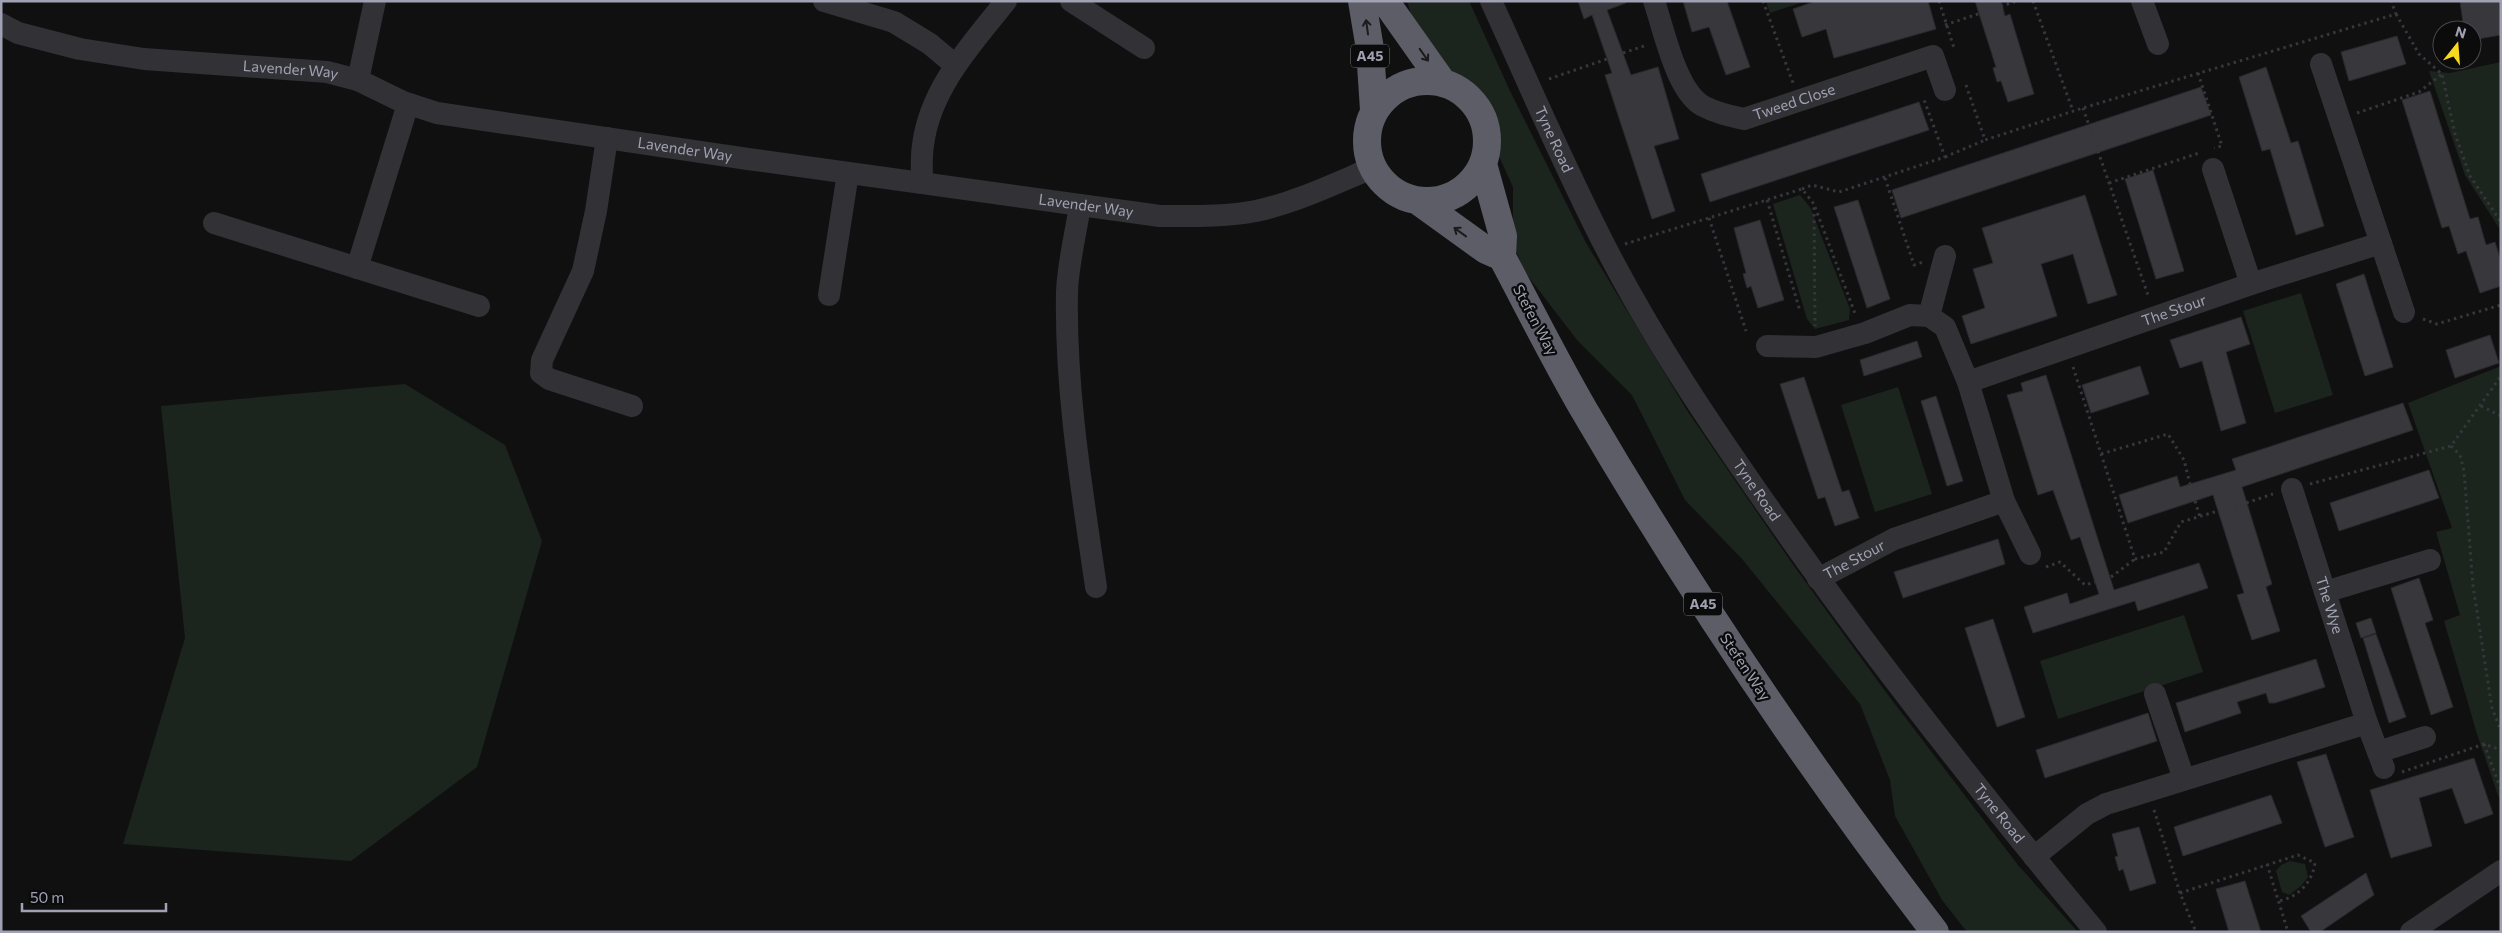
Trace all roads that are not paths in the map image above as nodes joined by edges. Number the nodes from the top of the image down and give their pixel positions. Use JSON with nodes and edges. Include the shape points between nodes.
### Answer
{"nodes":[{"id":1,"x":375,"y":1,"type":"edge"},
{"id":2,"x":824,"y":1,"type":"edge"},
{"id":3,"x":1006,"y":1,"type":"edge"},
{"id":4,"x":1071,"y":1,"type":"edge"},
{"id":5,"x":1362,"y":1,"type":"edge"},
{"id":6,"x":1385,"y":1,"type":"edge"},
{"id":7,"x":1492,"y":1,"type":"edge"},
{"id":8,"x":1654,"y":1,"type":"edge"},
{"id":9,"x":2142,"y":1,"type":"edge"},
{"id":10,"x":1,"y":24,"type":"edge"},
{"id":11,"x":2158,"y":44,"type":"dead end"},
{"id":12,"x":1144,"y":48,"type":"dead end"},
{"id":13,"x":2322,"y":64,"type":"dead end"},
{"id":14,"x":955,"y":65,"type":"junction"},
{"id":15,"x":358,"y":80,"type":"junction"},
{"id":16,"x":1443,"y":83,"type":"junction"},
{"id":17,"x":1945,"y":90,"type":"dead end"},
{"id":18,"x":408,"y":104,"type":"junction"},
{"id":19,"x":1374,"y":110,"type":"junction"},
{"id":20,"x":607,"y":138,"type":"junction"},
{"id":21,"x":1483,"y":164,"type":"junction"},
{"id":22,"x":1372,"y":168,"type":"junction"},
{"id":23,"x":2213,"y":169,"type":"dead end"},
{"id":24,"x":848,"y":173,"type":"junction"},
{"id":25,"x":922,"y":183,"type":"junction"},
{"id":26,"x":1418,"y":201,"type":"junction"},
{"id":27,"x":1080,"y":205,"type":"junction"},
{"id":28,"x":214,"y":223,"type":"dead end"},
{"id":29,"x":2381,"y":242,"type":"junction"},
{"id":30,"x":1945,"y":256,"type":"road end"},
{"id":31,"x":1502,"y":257,"type":"junction"},
{"id":32,"x":357,"y":268,"type":"junction"},
{"id":33,"x":2251,"y":284,"type":"junction"},
{"id":34,"x":829,"y":295,"type":"dead end"},
{"id":35,"x":479,"y":306,"type":"dead end"},
{"id":36,"x":2404,"y":312,"type":"road end"},
{"id":37,"x":1928,"y":316,"type":"junction"},
{"id":38,"x":1767,"y":346,"type":"dead end"},
{"id":39,"x":1968,"y":382,"type":"junction"},
{"id":40,"x":632,"y":406,"type":"dead end"},
{"id":41,"x":2292,"y":488,"type":"road end"},
{"id":42,"x":2004,"y":501,"type":"junction"},
{"id":43,"x":2030,"y":554,"type":"road end"},
{"id":44,"x":2430,"y":560,"type":"dead end"},
{"id":45,"x":1818,"y":579,"type":"junction"},
{"id":46,"x":1096,"y":587,"type":"dead end"},
{"id":47,"x":2325,"y":592,"type":"junction"},
{"id":48,"x":2155,"y":694,"type":"dead end"},
{"id":49,"x":2367,"y":723,"type":"junction"},
{"id":50,"x":2425,"y":737,"type":"dead end"},
{"id":51,"x":2184,"y":779,"type":"junction"},
{"id":52,"x":2034,"y":857,"type":"junction"},
{"id":53,"x":2494,"y":876,"type":"edge"},
{"id":54,"x":1935,"y":932,"type":"edge"},
{"id":55,"x":2096,"y":932,"type":"edge"},
{"id":56,"x":2411,"y":932,"type":"edge"}],
"edges":[{"from":1,"to":15,"type":"street"},
{"from":2,"to":14,"type":"street","via":[[894,22],[930,44]]},
{"from":3,"to":14,"type":"street"},
{"from":4,"to":12,"type":"street"},
{"from":19,"to":5,"type":"highway","number":"A45","one_way":true,"via":[[1370,49]]},
{"from":6,"to":16,"type":"highway","number":"A45","one_way":true},
{"from":7,"to":45,"type":"street","name":"Tyne Road","via":[[1607,250],[1672,364]]},
{"from":8,"to":17,"type":"street","name":"Tweed Close","via":[[1684,86],[1701,105],[1721,114],[1744,119],[1933,56]]},
{"from":9,"to":11,"type":"street"},
{"from":10,"to":15,"type":"street","name":"Lavender Way","via":[[18,33],[80,50],[144,60],[327,72]]},
{"from":13,"to":29,"type":"street"},
{"from":14,"to":25,"type":"street","via":[[929,118],[923,145]]},
{"from":15,"to":18,"type":"street","name":"Lavender Way"},
{"from":16,"to":19,"type":"highway","via":[[1423,81],[1404,85],[1387,95]]},
{"from":16,"to":21,"type":"highway","via":[[1462,92],[1476,106],[1482,118],[1487,144]]},
{"from":18,"to":20,"type":"street","name":"Lavender Way","via":[[437,113]]},
{"from":18,"to":32,"type":"street"},
{"from":19,"to":22,"type":"highway","via":[[1367,129],[1366,148]]},
{"from":20,"to":24,"type":"street","name":"Lavender Way"},
{"from":20,"to":40,"type":"street","via":[[583,271],[542,360],[541,373],[549,379]]},
{"from":21,"to":26,"type":"highway","via":[[1472,181],[1456,194],[1438,201]]},
{"from":21,"to":31,"type":"highway","name":"Stefen Way","number":"A45","via":[[1503,236]]},
{"from":22,"to":26,"type":"highway","via":[[1391,190]]},
{"from":22,"to":27,"type":"street","name":"Lavender Way","via":[[1310,196],[1256,211],[1215,216],[1160,216]]},
{"from":23,"to":33,"type":"street"},
{"from":24,"to":25,"type":"street","name":"Lavender Way"},
{"from":24,"to":34,"type":"street"},
{"from":25,"to":27,"type":"street","name":"Lavender Way"},
{"from":31,"to":26,"type":"highway","one_way":true,"via":[[1486,250]]},
{"from":27,"to":46,"type":"street","via":[[1067,290],[1068,354]]},
{"from":28,"to":32,"type":"street"},
{"from":29,"to":33,"type":"street","name":"The Stour"},
{"from":29,"to":36,"type":"street"},
{"from":30,"to":37,"type":"street"},
{"from":31,"to":54,"type":"highway","name":"Stefen Way","number":"A45","via":[[1583,408],[1676,562],[1804,754]]},
{"from":32,"to":35,"type":"street"},
{"from":33,"to":39,"type":"street","name":"The Stour"},
{"from":37,"to":38,"type":"street","via":[[1910,315],[1865,333],[1816,346]]},
{"from":37,"to":39,"type":"street","via":[[1945,327]]},
{"from":39,"to":42,"type":"street"},
{"from":41,"to":47,"type":"street","name":"The Wye"},
{"from":42,"to":43,"type":"street"},
{"from":42,"to":45,"type":"street","name":"The Stour","via":[[1894,539]]},
{"from":44,"to":47,"type":"street"},
{"from":45,"to":52,"type":"street","name":"Tyne Road"},
{"from":47,"to":49,"type":"street","name":"The Wye"},
{"from":48,"to":51,"type":"street"},
{"from":49,"to":50,"type":"street","name":"The Wye","via":[[2381,760]]},
{"from":49,"to":51,"type":"street"},
{"from":51,"to":52,"type":"street","via":[[2106,804],[2087,814]]},
{"from":52,"to":55,"type":"street","name":"Tyne Road"},
{"from":53,"to":56,"type":"street"}]}
